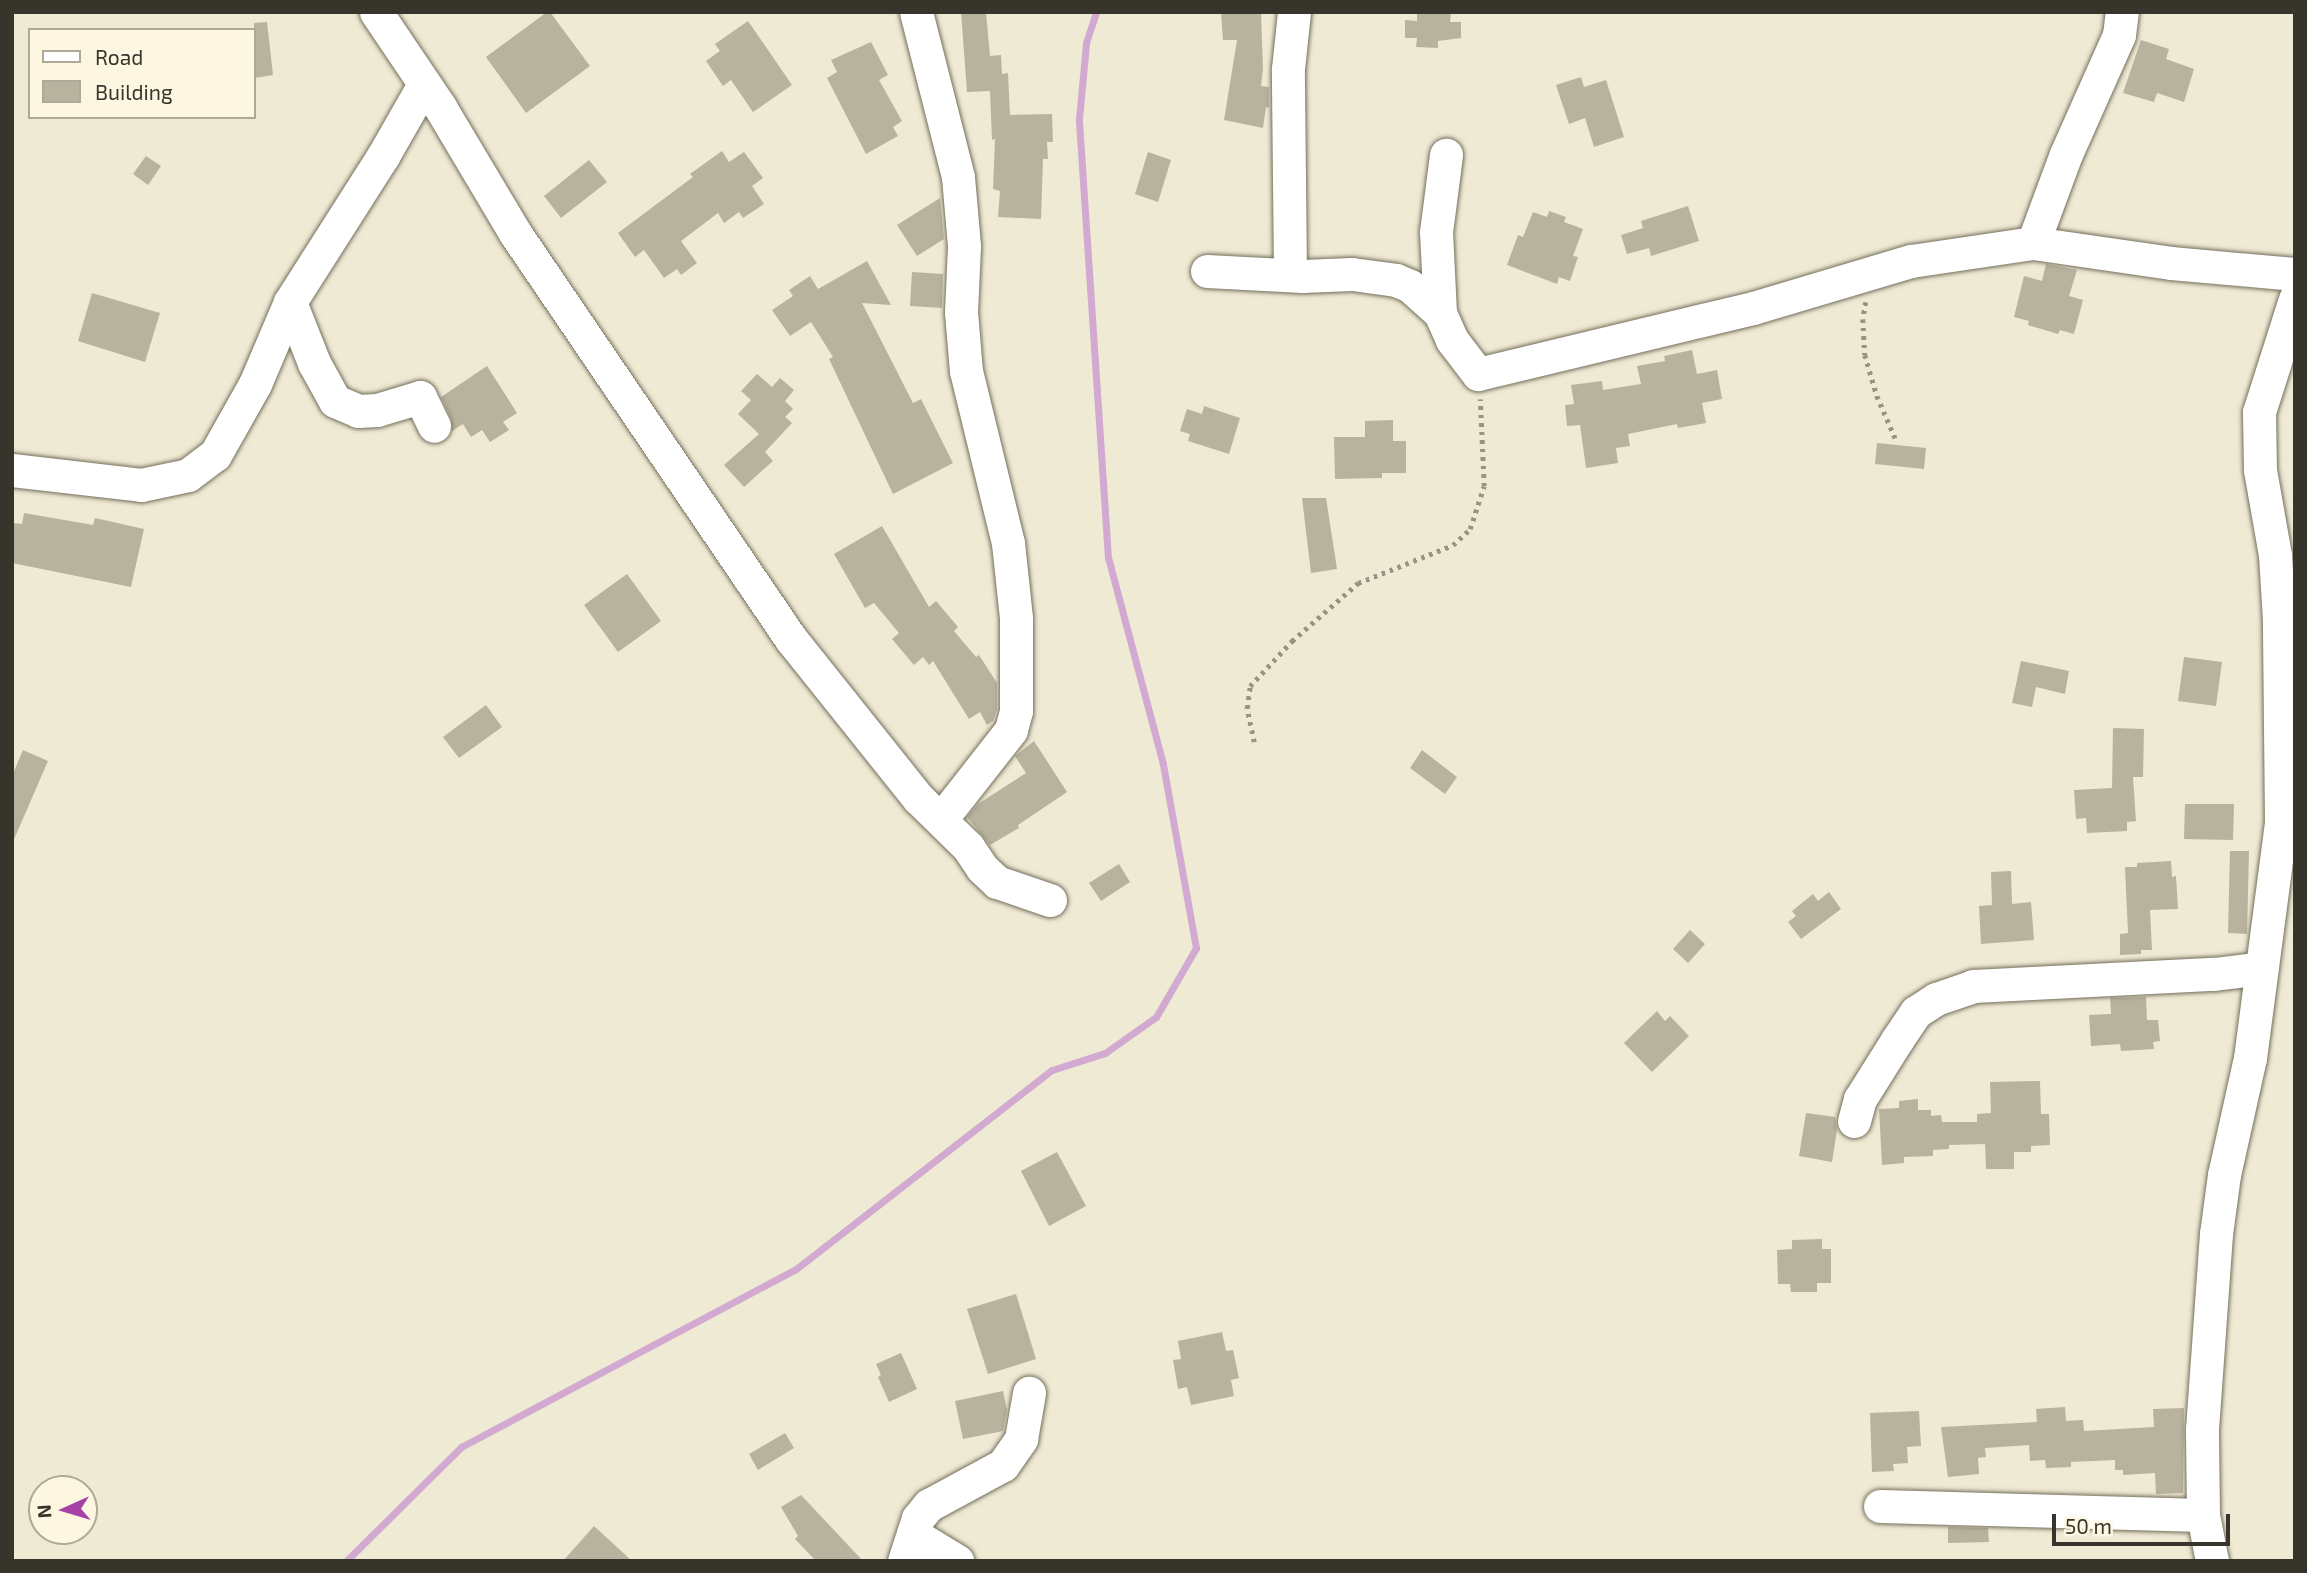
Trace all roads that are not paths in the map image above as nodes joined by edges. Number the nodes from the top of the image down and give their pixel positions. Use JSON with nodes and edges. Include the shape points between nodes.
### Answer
{"nodes":[{"id":1,"x":376,"y":12,"type":"edge"},
{"id":2,"x":916,"y":12,"type":"edge"},
{"id":3,"x":1294,"y":12,"type":"edge"},
{"id":4,"x":2122,"y":12,"type":"edge"},
{"id":5,"x":424,"y":84,"type":"junction"},
{"id":6,"x":1446,"y":155,"type":"dead end"},
{"id":7,"x":2033,"y":243,"type":"junction"},
{"id":8,"x":1207,"y":271,"type":"dead end"},
{"id":9,"x":1290,"y":275,"type":"junction"},
{"id":10,"x":2295,"y":275,"type":"edge"},
{"id":11,"x":2295,"y":299,"type":"edge"},
{"id":12,"x":290,"y":302,"type":"junction"},
{"id":13,"x":1440,"y":313,"type":"junction"},
{"id":14,"x":434,"y":426,"type":"dead end"},
{"id":15,"x":12,"y":470,"type":"edge"},
{"id":16,"x":942,"y":818,"type":"junction"},
{"id":17,"x":2288,"y":824,"type":"edge"},
{"id":18,"x":1050,"y":900,"type":"dead end"},
{"id":19,"x":2262,"y":968,"type":"junction"},
{"id":20,"x":1854,"y":1122,"type":"dead end"},
{"id":21,"x":1029,"y":1393,"type":"dead end"},
{"id":22,"x":1880,"y":1506,"type":"dead end"},
{"id":23,"x":2203,"y":1515,"type":"junction"},
{"id":24,"x":909,"y":1547,"type":"edge"},
{"id":25,"x":957,"y":1561,"type":"edge"},
{"id":26,"x":2212,"y":1561,"type":"edge"}],
"edges":[{"from":1,"to":5,"type":"street"},
{"from":2,"to":16,"type":"street","via":[[958,177],[966,371],[1008,543],[1016,618],[1016,711],[1011,730]]},
{"from":3,"to":9,"type":"street","via":[[1288,69]]},
{"from":4,"to":7,"type":"street","via":[[2119,35],[2066,154]]},
{"from":5,"to":12,"type":"street"},
{"from":5,"to":16,"type":"street","via":[[515,233],[791,639],[918,797]]},
{"from":6,"to":13,"type":"street","via":[[1436,232]]},
{"from":7,"to":10,"type":"street"},
{"from":7,"to":13,"type":"street","via":[[1944,254],[1753,308],[1478,374],[1452,340]]},
{"from":8,"to":9,"type":"street"},
{"from":9,"to":13,"type":"street","via":[[1386,276],[1410,286]]},
{"from":11,"to":17,"type":"street","via":[[2259,412],[2260,470],[2279,620]]},
{"from":12,"to":14,"type":"street","via":[[335,401],[358,411],[420,397]]},
{"from":12,"to":15,"type":"street","via":[[256,384],[232,427],[215,455],[188,475],[141,485]]},
{"from":16,"to":18,"type":"street","via":[[996,882]]},
{"from":17,"to":19,"type":"street"},
{"from":19,"to":20,"type":"street","via":[[1973,986],[1936,999],[1916,1012],[1897,1040],[1860,1099]]},
{"from":19,"to":23,"type":"street","via":[[2250,1058],[2216,1234],[2202,1429]]},
{"from":21,"to":24,"type":"street","via":[[1021,1438],[1003,1465],[929,1504],[918,1517]]},
{"from":22,"to":23,"type":"street"},
{"from":23,"to":26,"type":"street"},
{"from":24,"to":25,"type":"street"}]}
